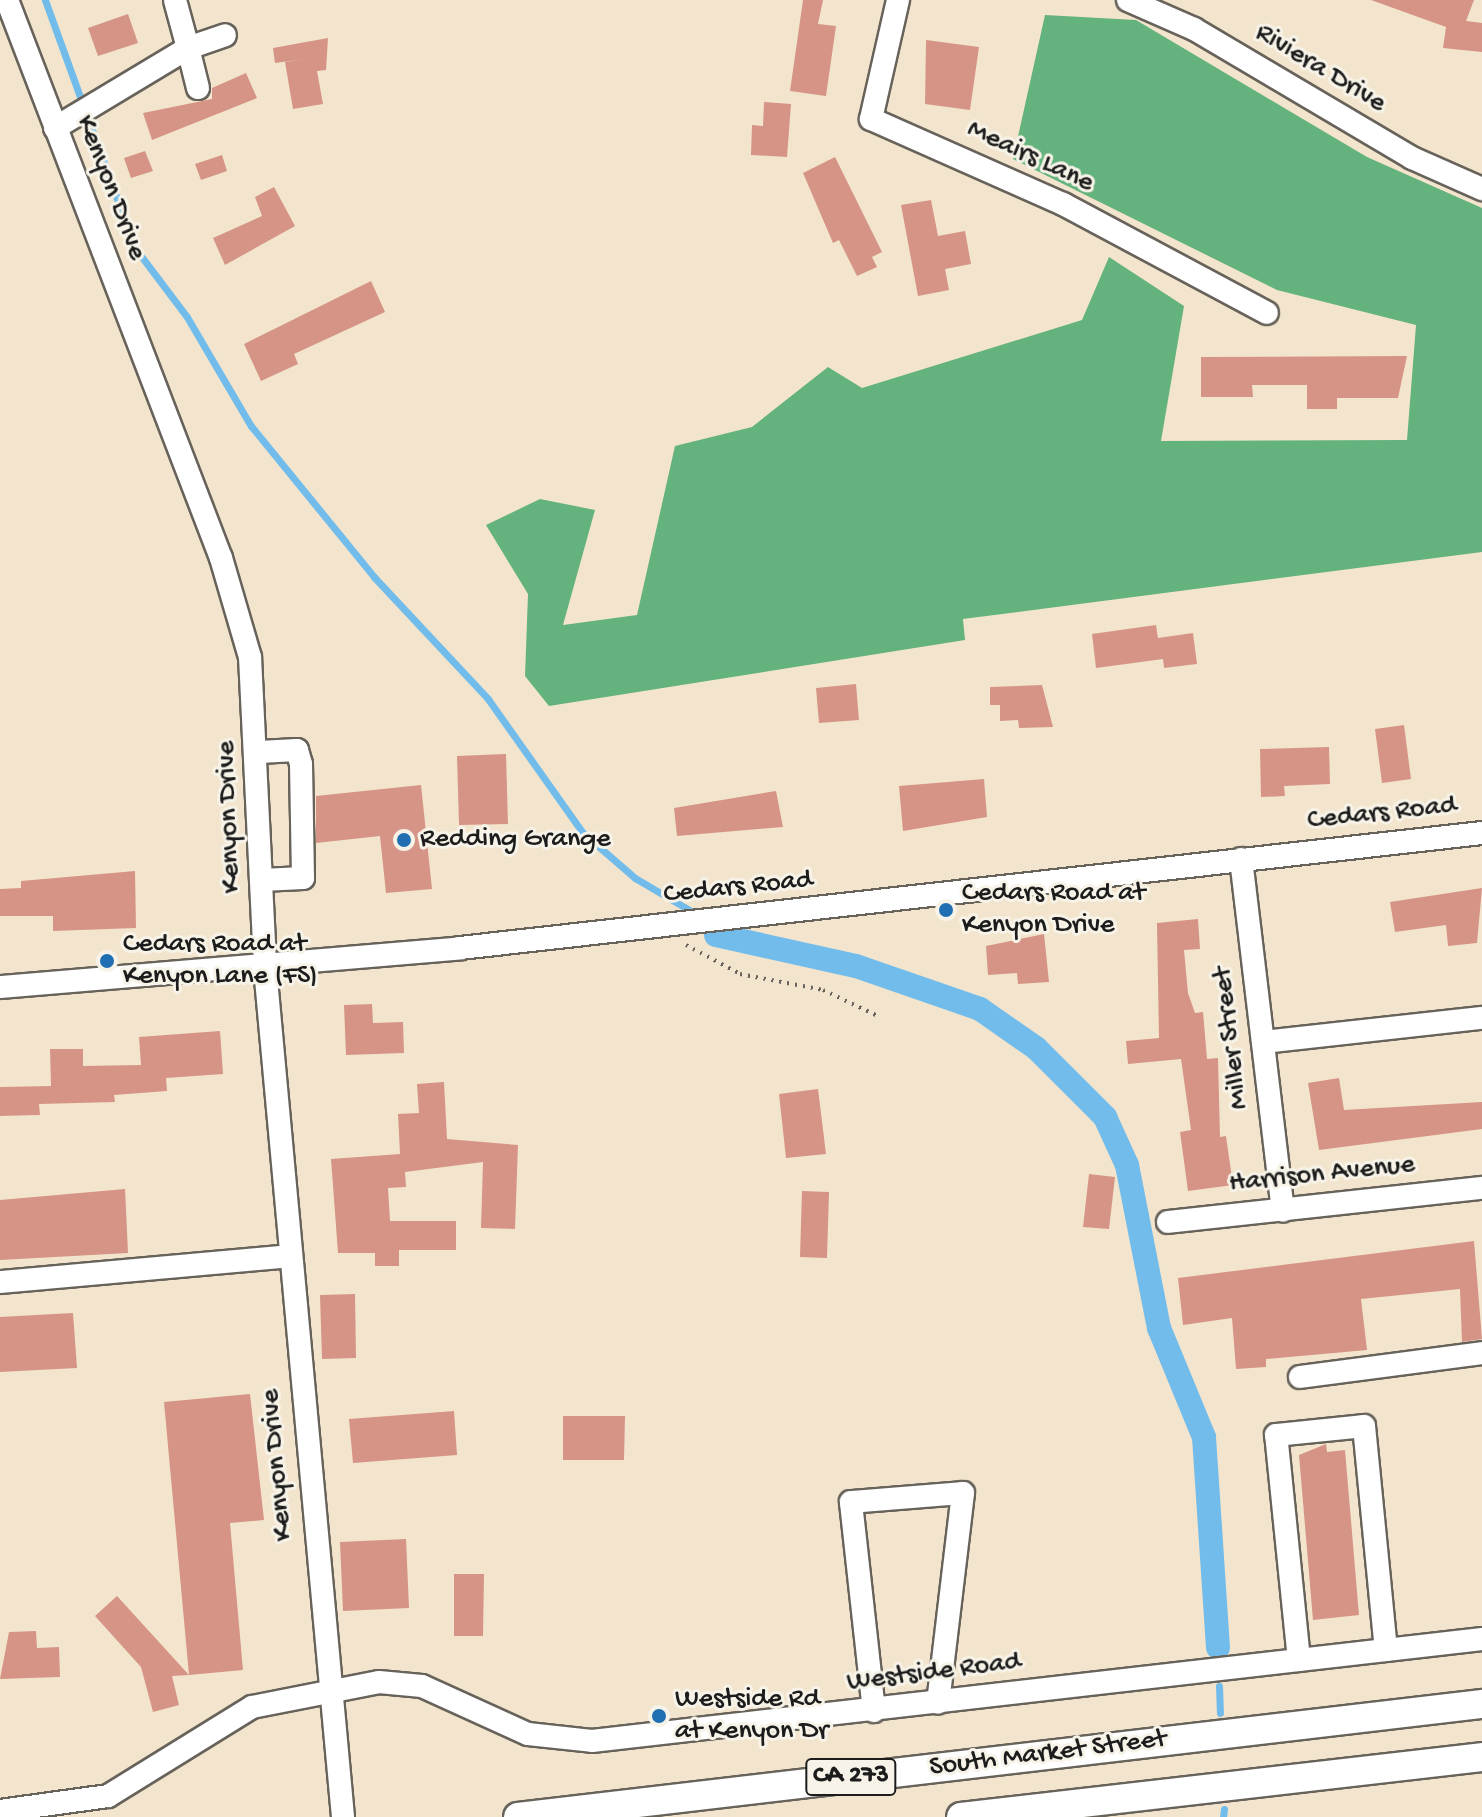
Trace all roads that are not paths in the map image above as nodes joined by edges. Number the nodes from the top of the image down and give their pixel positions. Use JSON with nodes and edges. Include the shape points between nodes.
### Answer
{"nodes":[{"id":1,"x":7,"y":0,"type":"edge"},
{"id":2,"x":175,"y":0,"type":"edge"},
{"id":3,"x":898,"y":0,"type":"edge"},
{"id":4,"x":1128,"y":0,"type":"edge"},
{"id":5,"x":225,"y":35,"type":"dead end"},
{"id":6,"x":0,"y":38,"type":"edge"},
{"id":7,"x":22,"y":43,"type":"junction"},
{"id":8,"x":188,"y":48,"type":"junction"},
{"id":9,"x":198,"y":88,"type":"dead end"},
{"id":10,"x":63,"y":125,"type":"junction"},
{"id":11,"x":1482,"y":189,"type":"edge"},
{"id":12,"x":1267,"y":313,"type":"dead end"},
{"id":13,"x":259,"y":752,"type":"junction"},
{"id":14,"x":1482,"y":833,"type":"edge"},
{"id":15,"x":1241,"y":859,"type":"junction"},
{"id":16,"x":262,"y":880,"type":"junction"},
{"id":17,"x":265,"y":968,"type":"junction"},
{"id":18,"x":0,"y":987,"type":"edge"},
{"id":19,"x":1482,"y":1018,"type":"edge"},
{"id":20,"x":1263,"y":1042,"type":"junction"},
{"id":21,"x":1482,"y":1188,"type":"edge"},
{"id":22,"x":1283,"y":1210,"type":"junction"},
{"id":23,"x":1168,"y":1222,"type":"dead end"},
{"id":24,"x":289,"y":1256,"type":"junction"},
{"id":25,"x":0,"y":1282,"type":"edge"},
{"id":26,"x":1482,"y":1353,"type":"edge"},
{"id":27,"x":1300,"y":1377,"type":"dead end"},
{"id":28,"x":1482,"y":1639,"type":"edge"},
{"id":29,"x":1386,"y":1650,"type":"junction"},
{"id":30,"x":1299,"y":1660,"type":"junction"},
{"id":31,"x":329,"y":1690,"type":"junction"},
{"id":32,"x":938,"y":1703,"type":"junction"},
{"id":33,"x":1482,"y":1704,"type":"edge"},
{"id":34,"x":874,"y":1711,"type":"junction"},
{"id":35,"x":1482,"y":1757,"type":"edge"},
{"id":36,"x":0,"y":1811,"type":"edge"},
{"id":37,"x":343,"y":1817,"type":"edge"},
{"id":38,"x":518,"y":1817,"type":"edge"},
{"id":39,"x":961,"y":1817,"type":"edge"}],
"edges":[{"from":1,"to":7,"type":"street","name":"Kenyon Drive"},
{"from":2,"to":8,"type":"street"},
{"from":3,"to":12,"type":"street","name":"Meairs Lane","via":[[871,119],[1063,204]]},
{"from":4,"to":11,"type":"street","name":"Riviera Drive","via":[[1194,29],[1412,158]]},
{"from":5,"to":8,"type":"street"},
{"from":6,"to":7,"type":"street"},
{"from":7,"to":10,"type":"street","name":"Kenyon Drive"},
{"from":8,"to":9,"type":"street"},
{"from":8,"to":10,"type":"street"},
{"from":10,"to":13,"type":"street","name":"Kenyon Drive","via":[[238,606]]},
{"from":13,"to":16,"type":"street","name":"Kenyon Drive"},
{"from":13,"to":16,"type":"street","via":[[297,750],[302,778],[303,878]]},
{"from":14,"to":15,"type":"street","name":"Cedars Road"},
{"from":15,"to":17,"type":"street","name":"Cedars Road"},
{"from":15,"to":20,"type":"street","name":"Miller Street"},
{"from":16,"to":17,"type":"street","name":"Kenyon Drive"},
{"from":17,"to":18,"type":"street","name":"Cedars Road"},
{"from":17,"to":24,"type":"street","name":"Kenyon Drive"},
{"from":19,"to":20,"type":"street"},
{"from":20,"to":22,"type":"street","name":"Miller Street"},
{"from":21,"to":22,"type":"street","name":"Harrison Avenue"},
{"from":22,"to":23,"type":"street","name":"Harrison Avenue"},
{"from":24,"to":25,"type":"street"},
{"from":24,"to":31,"type":"street","name":"Kenyon Drive"},
{"from":26,"to":27,"type":"street"},
{"from":28,"to":29,"type":"street","name":"Westside Road"},
{"from":29,"to":30,"type":"street","name":"Westside Road"},
{"from":29,"to":30,"type":"street","via":[[1364,1426],[1276,1435]]},
{"from":30,"to":32,"type":"street","name":"Westside Road"},
{"from":31,"to":34,"type":"street","name":"Westside Road","via":[[406,1682],[560,1740]]},
{"from":31,"to":36,"type":"street","name":"Westside Road","via":[[243,1711],[121,1792]]},
{"from":31,"to":37,"type":"street","name":"Kenyon Drive"},
{"from":32,"to":34,"type":"street","name":"Westside Road"},
{"from":32,"to":34,"type":"street","via":[[963,1493],[851,1502]]},
{"from":33,"to":38,"type":"main road","name":"South Market Street","number":"CA 273"},
{"from":35,"to":39,"type":"main road","name":"South Market Street"}]}
